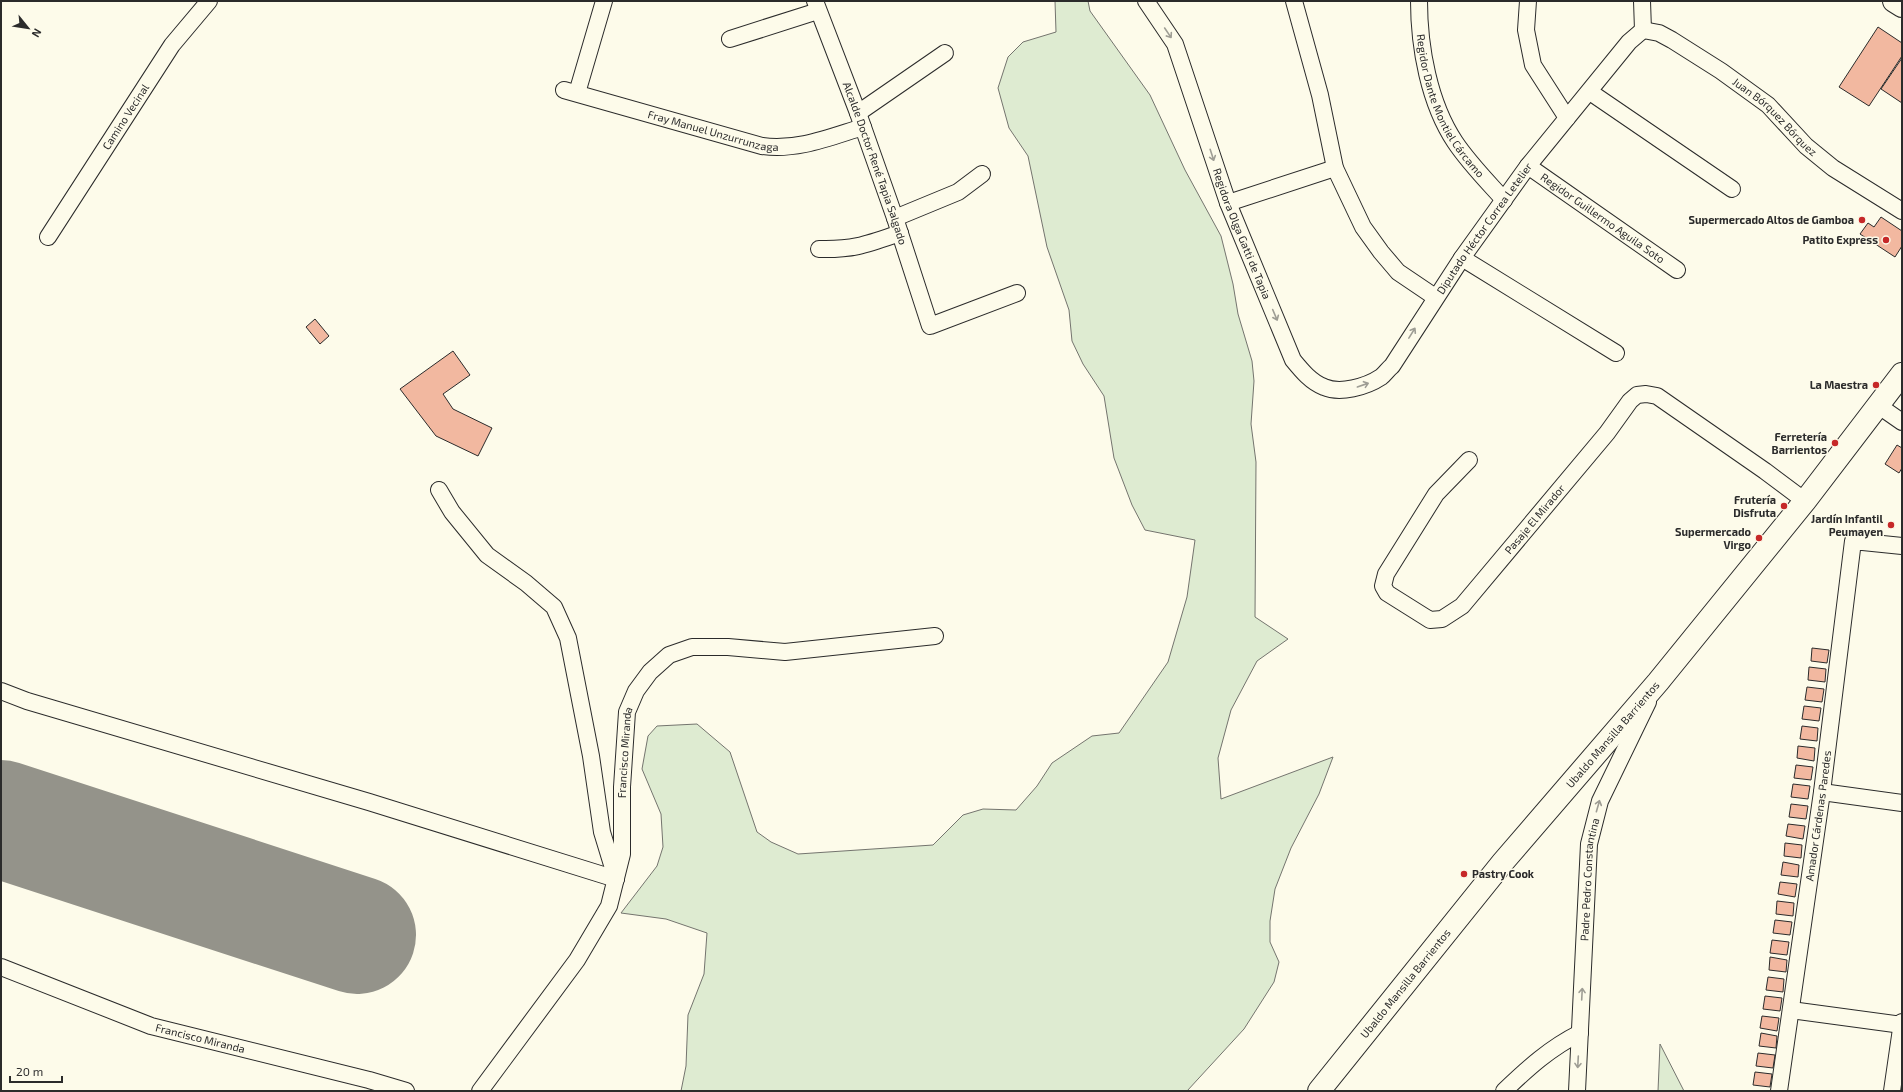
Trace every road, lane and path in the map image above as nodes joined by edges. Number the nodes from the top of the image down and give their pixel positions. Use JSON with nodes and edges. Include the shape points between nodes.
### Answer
{"nodes":[{"id":1,"x":209,"y":1,"type":"edge"},
{"id":2,"x":604,"y":1,"type":"edge"},
{"id":3,"x":1146,"y":1,"type":"edge"},
{"id":4,"x":1294,"y":1,"type":"edge"},
{"id":5,"x":1419,"y":1,"type":"edge"},
{"id":6,"x":1528,"y":1,"type":"edge"},
{"id":7,"x":1642,"y":1,"type":"edge"},
{"id":8,"x":1894,"y":1,"type":"edge"},
{"id":9,"x":817,"y":6,"type":"edge"},
{"id":10,"x":1902,"y":6,"type":"edge"},
{"id":11,"x":1643,"y":30,"type":"junction"},
{"id":12,"x":730,"y":39,"type":"dead end"},
{"id":13,"x":945,"y":53,"type":"dead end"},
{"id":14,"x":1590,"y":92,"type":"junction"},
{"id":15,"x":1567,"y":118,"type":"junction"},
{"id":16,"x":861,"y":120,"type":"junction"},
{"id":17,"x":1528,"y":166,"type":"junction"},
{"id":18,"x":1335,"y":168,"type":"junction"},
{"id":19,"x":982,"y":174,"type":"dead end"},
{"id":20,"x":1732,"y":189,"type":"dead end"},
{"id":21,"x":1504,"y":200,"type":"junction"},
{"id":22,"x":1228,"y":202,"type":"junction"},
{"id":23,"x":1902,"y":211,"type":"edge"},
{"id":24,"x":896,"y":218,"type":"junction"},
{"id":25,"x":900,"y":233,"type":"junction"},
{"id":26,"x":48,"y":237,"type":"dead end"},
{"id":27,"x":819,"y":249,"type":"dead end"},
{"id":28,"x":1462,"y":258,"type":"junction"},
{"id":29,"x":1677,"y":270,"type":"dead end"},
{"id":30,"x":1017,"y":293,"type":"dead end"},
{"id":31,"x":1436,"y":297,"type":"junction"},
{"id":32,"x":1616,"y":353,"type":"dead end"},
{"id":33,"x":1902,"y":374,"type":"edge"},
{"id":34,"x":1879,"y":406,"type":"junction"},
{"id":35,"x":1902,"y":422,"type":"edge"},
{"id":36,"x":1469,"y":460,"type":"dead end"},
{"id":37,"x":440,"y":490,"type":"dead end"},
{"id":38,"x":1805,"y":501,"type":"junction"},
{"id":39,"x":1902,"y":546,"type":"edge"},
{"id":40,"x":935,"y":636,"type":"dead end"},
{"id":41,"x":1658,"y":682,"type":"junction"},
{"id":42,"x":1,"y":691,"type":"edge"},
{"id":43,"x":1822,"y":792,"type":"junction"},
{"id":44,"x":1902,"y":803,"type":"edge"},
{"id":45,"x":616,"y":879,"type":"junction"},
{"id":46,"x":1,"y":968,"type":"edge"},
{"id":47,"x":1791,"y":1010,"type":"junction"},
{"id":48,"x":1902,"y":1024,"type":"edge"},
{"id":49,"x":1580,"y":1033,"type":"junction"},
{"id":50,"x":366,"y":1085,"type":"edge"},
{"id":51,"x":406,"y":1091,"type":"edge"},
{"id":52,"x":480,"y":1091,"type":"edge"},
{"id":53,"x":1319,"y":1091,"type":"edge"},
{"id":54,"x":1504,"y":1091,"type":"edge"},
{"id":55,"x":1577,"y":1091,"type":"edge"},
{"id":56,"x":1779,"y":1091,"type":"edge"},
{"id":57,"x":1892,"y":1091,"type":"edge"}],
"edges":[{"from":1,"to":26,"type":"street","name":"Camino Vecinal","via":[[172,45]]},
{"from":2,"to":16,"type":"street","name":"Fray Manuel Unzurrunzaga","via":[[571,91],[779,149],[797,146]]},
{"from":3,"to":22,"type":"street","name":"Regidora Olga Gatti de Tapia","one_way":true,"via":[[1175,44]]},
{"from":4,"to":18,"type":"street","name":"Diputado Héctor Correa Letelier","via":[[1320,95]]},
{"from":5,"to":21,"type":"street","name":"Regidor Dante Montiel Cárcamo","via":[[1419,26],[1424,61],[1443,118],[1467,158]]},
{"from":6,"to":15,"type":"street","via":[[1526,30],[1532,65]]},
{"from":7,"to":11,"type":"street"},
{"from":8,"to":10,"type":"street"},
{"from":9,"to":12,"type":"street"},
{"from":9,"to":16,"type":"street","name":"Alcalde Doctor René Tapia Salgado"},
{"from":11,"to":14,"type":"street","name":"Diputado Héctor Correa Letelier","via":[[1630,42]]},
{"from":11,"to":23,"type":"street","name":"Juan Bórquez Bórquez","via":[[1659,33],[1721,71],[1768,105],[1806,146],[1833,168]]},
{"from":13,"to":16,"type":"street","name":"Fray Manuel Unzurrunzaga"},
{"from":14,"to":15,"type":"street","name":"Diputado Héctor Correa Letelier"},
{"from":14,"to":20,"type":"street"},
{"from":15,"to":17,"type":"street","name":"Diputado Héctor Correa Letelier"},
{"from":16,"to":24,"type":"street","name":"Alcalde Doctor René Tapia Salgado"},
{"from":17,"to":21,"type":"street","name":"Diputado Héctor Correa Letelier"},
{"from":17,"to":29,"type":"street","name":"Regidor Guillermo Aguila Soto"},
{"from":18,"to":22,"type":"street"},
{"from":18,"to":31,"type":"street","name":"Diputado Héctor Correa Letelier","via":[[1363,227],[1381,252],[1398,272]]},
{"from":19,"to":24,"type":"street","via":[[958,192]]},
{"from":21,"to":28,"type":"street","name":"Diputado Héctor Correa Letelier"},
{"from":22,"to":31,"type":"street","name":"Regidora Olga Gatti de Tapia","one_way":true,"via":[[1293,360],[1302,371],[1324,387],[1336,390],[1351,389],[1381,377],[1392,366]]},
{"from":24,"to":25,"type":"street","name":"Alcalde Doctor René Tapia Salgado"},
{"from":25,"to":27,"type":"street","via":[[858,248]]},
{"from":25,"to":30,"type":"street","name":"Alcalde Doctor René Tapia Salgado","via":[[930,326]]},
{"from":28,"to":31,"type":"street","name":"Diputado Héctor Correa Letelier"},
{"from":28,"to":32,"type":"street"},
{"from":33,"to":34,"type":"street","name":"Ubaldo Mansilla Barrientos"},
{"from":34,"to":35,"type":"street"},
{"from":34,"to":38,"type":"street","name":"Ubaldo Mansilla Barrientos"},
{"from":36,"to":38,"type":"street","name":"Pasaje El Mirador","via":[[1436,494],[1386,574],[1382,586],[1386,593],[1430,620],[1442,619],[1462,606],[1637,395],[1657,396]]},
{"from":37,"to":45,"type":"street","via":[[452,512],[488,555],[554,607],[568,638],[591,756],[602,832]]},
{"from":38,"to":41,"type":"street","name":"Ubaldo Mansilla Barrientos"},
{"from":39,"to":43,"type":"street","name":"Amador Cárdenas Paredes","via":[[1854,541]]},
{"from":40,"to":45,"type":"street","name":"Francisco Miranda","via":[[785,652],[692,647],[669,655],[650,672],[636,691],[627,712],[622,787],[622,854]]},
{"from":49,"to":41,"type":"street","name":"Padre Pedro Constantina","one_way":true,"via":[[1589,844],[1593,823],[1606,785]]},
{"from":41,"to":53,"type":"street","name":"Ubaldo Mansilla Barrientos","via":[[1503,862]]},
{"from":42,"to":45,"type":"street"},
{"from":43,"to":44,"type":"street"},
{"from":43,"to":47,"type":"street","name":"Amador Cárdenas Paredes"},
{"from":45,"to":52,"type":"street","name":"Francisco Miranda","via":[[609,906],[577,960]]},
{"from":46,"to":50,"type":"street","name":"Francisco Miranda","via":[[151,1026]]},
{"from":47,"to":48,"type":"street"},
{"from":47,"to":56,"type":"street","name":"Amador Cárdenas Paredes"},
{"from":48,"to":57,"type":"street"},
{"from":49,"to":54,"type":"street","via":[[1542,1056]]},
{"from":49,"to":55,"type":"street","name":"Padre Pedro Constantina","one_way":true},
{"from":50,"to":51,"type":"street","name":"Francisco Miranda"}]}
